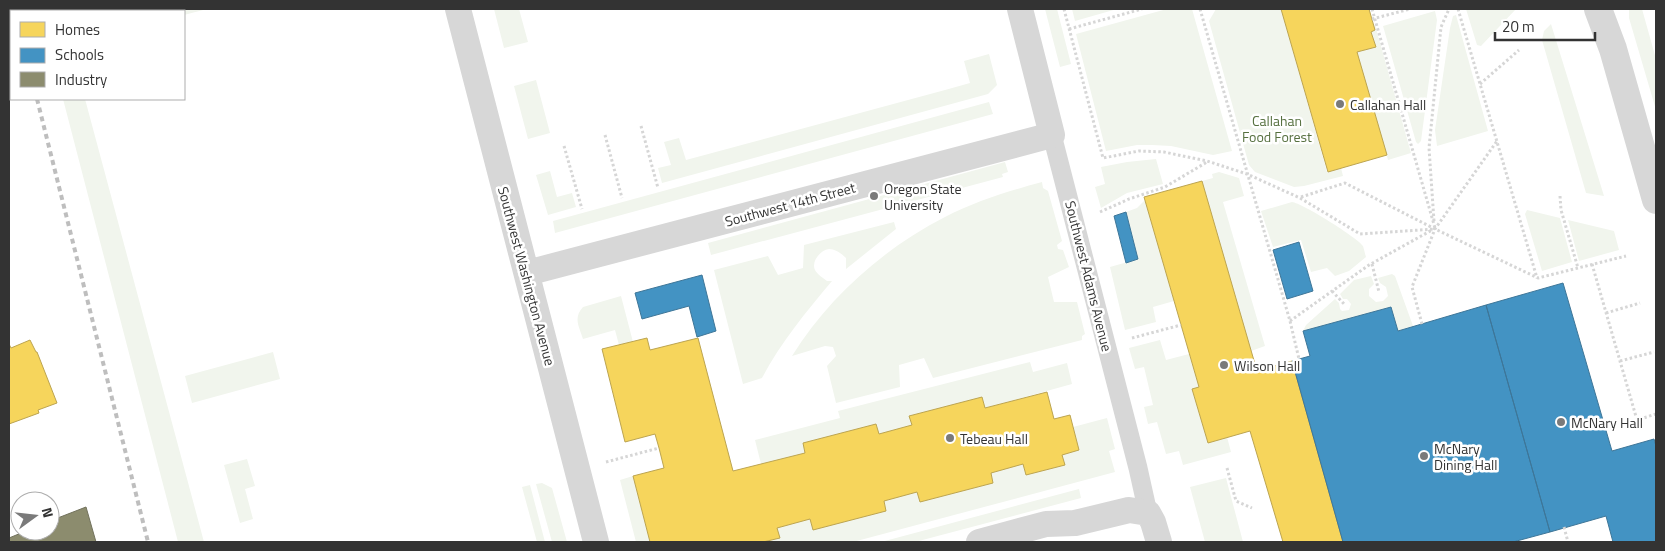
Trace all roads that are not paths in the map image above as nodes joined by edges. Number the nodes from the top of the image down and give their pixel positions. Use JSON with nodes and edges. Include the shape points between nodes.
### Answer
{"nodes":[{"id":1,"x":458,"y":9,"type":"edge"},
{"id":2,"x":1020,"y":9,"type":"edge"},
{"id":3,"x":1598,"y":9,"type":"edge"},
{"id":4,"x":1052,"y":134,"type":"junction"},
{"id":5,"x":1656,"y":200,"type":"edge"},
{"id":6,"x":527,"y":273,"type":"junction"},
{"id":7,"x":1148,"y":513,"type":"junction"},
{"id":8,"x":596,"y":542,"type":"edge"},
{"id":9,"x":979,"y":542,"type":"edge"},
{"id":10,"x":1159,"y":542,"type":"edge"}],
"edges":[{"from":1,"to":6,"type":"street","name":"Southwest Washington Avenue"},
{"from":2,"to":4,"type":"street","name":"Southwest Adams Avenue"},
{"from":3,"to":5,"type":"street","via":[[1613,49]]},
{"from":4,"to":6,"type":"street","name":"Southwest 14th Street"},
{"from":4,"to":7,"type":"street","name":"Southwest Adams Avenue"},
{"from":6,"to":8,"type":"street","name":"Southwest Washington Avenue"},
{"from":7,"to":9,"type":"street","via":[[1130,510],[1075,523],[1046,524]]},
{"from":7,"to":10,"type":"street","name":"Southwest Adams Avenue"}]}
